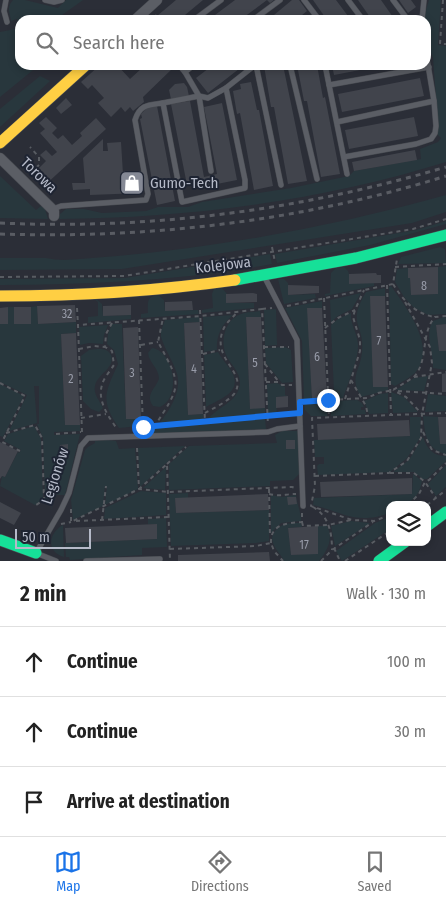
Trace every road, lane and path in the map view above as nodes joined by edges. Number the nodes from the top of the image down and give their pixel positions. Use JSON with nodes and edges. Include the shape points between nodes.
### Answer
{"nodes":[{"id":1,"x":6,"y":0,"type":"edge"},
{"id":2,"x":45,"y":0,"type":"edge"},
{"id":3,"x":62,"y":0,"type":"edge"},
{"id":4,"x":157,"y":0,"type":"edge"},
{"id":5,"x":221,"y":0,"type":"edge"},
{"id":6,"x":280,"y":0,"type":"edge"},
{"id":7,"x":304,"y":0,"type":"edge"},
{"id":8,"x":348,"y":0,"type":"edge"},
{"id":9,"x":393,"y":0,"type":"edge"},
{"id":10,"x":424,"y":0,"type":"edge"},
{"id":11,"x":443,"y":0,"type":"edge"},
{"id":12,"x":141,"y":15,"type":"edge"},
{"id":13,"x":201,"y":15,"type":"edge"},
{"id":14,"x":260,"y":15,"type":"edge"},
{"id":15,"x":313,"y":15,"type":"edge"},
{"id":16,"x":359,"y":15,"type":"edge"},
{"id":17,"x":404,"y":15,"type":"edge"},
{"id":18,"x":422,"y":15,"type":"edge"},
{"id":19,"x":7,"y":22,"type":"dead end"},
{"id":20,"x":446,"y":44,"type":"edge"},
{"id":21,"x":80,"y":70,"type":"edge"},
{"id":22,"x":188,"y":70,"type":"edge"},
{"id":23,"x":249,"y":70,"type":"edge"},
{"id":24,"x":256,"y":70,"type":"edge"},
{"id":25,"x":291,"y":70,"type":"edge"},
{"id":26,"x":326,"y":70,"type":"edge"},
{"id":27,"x":411,"y":70,"type":"edge"},
{"id":28,"x":429,"y":70,"type":"edge"},
{"id":29,"x":185,"y":72,"type":"joint"},
{"id":30,"x":329,"y":84,"type":"junction"},
{"id":31,"x":226,"y":88,"type":"junction"},
{"id":32,"x":199,"y":96,"type":"junction"},
{"id":33,"x":434,"y":101,"type":"junction"},
{"id":34,"x":163,"y":103,"type":"junction"},
{"id":35,"x":337,"y":122,"type":"junction"},
{"id":36,"x":0,"y":143,"type":"edge"},
{"id":37,"x":30,"y":147,"type":"dead end"},
{"id":38,"x":344,"y":157,"type":"junction"},
{"id":39,"x":0,"y":158,"type":"edge"},
{"id":40,"x":211,"y":171,"type":"dead end"},
{"id":41,"x":347,"y":174,"type":"dead end"},
{"id":42,"x":28,"y":175,"type":"dead end"},
{"id":43,"x":317,"y":179,"type":"dead end"},
{"id":44,"x":281,"y":185,"type":"dead end"},
{"id":45,"x":53,"y":213,"type":"joint"},
{"id":46,"x":446,"y":219,"type":"edge"},
{"id":47,"x":446,"y":235,"type":"edge"},
{"id":48,"x":272,"y":247,"type":"dead end"},
{"id":49,"x":273,"y":252,"type":"junction"},
{"id":50,"x":400,"y":255,"type":"dead end"},
{"id":51,"x":446,"y":264,"type":"edge"},
{"id":52,"x":276,"y":267,"type":"dead end"},
{"id":53,"x":395,"y":267,"type":"junction"},
{"id":54,"x":264,"y":275,"type":"junction"},
{"id":55,"x":0,"y":277,"type":"edge"},
{"id":56,"x":393,"y":284,"type":"junction"},
{"id":57,"x":387,"y":285,"type":"junction"},
{"id":58,"x":364,"y":290,"type":"junction"},
{"id":59,"x":0,"y":296,"type":"edge"},
{"id":60,"x":324,"y":298,"type":"junction"},
{"id":61,"x":405,"y":302,"type":"junction"},
{"id":62,"x":283,"y":306,"type":"dead end"},
{"id":63,"x":200,"y":310,"type":"dead end"},
{"id":64,"x":355,"y":310,"type":"junction"},
{"id":65,"x":237,"y":312,"type":"junction"},
{"id":66,"x":200,"y":316,"type":"junction"},
{"id":67,"x":446,"y":316,"type":"edge"},
{"id":68,"x":435,"y":317,"type":"junction"},
{"id":69,"x":163,"y":318,"type":"junction"},
{"id":70,"x":139,"y":320,"type":"junction"},
{"id":71,"x":112,"y":322,"type":"junction"},
{"id":72,"x":325,"y":328,"type":"junction"},
{"id":73,"x":426,"y":341,"type":"junction"},
{"id":74,"x":158,"y":342,"type":"junction"},
{"id":75,"x":140,"y":345,"type":"junction"},
{"id":76,"x":105,"y":347,"type":"junction"},
{"id":77,"x":264,"y":347,"type":"junction"},
{"id":78,"x":79,"y":350,"type":"junction"},
{"id":79,"x":220,"y":350,"type":"junction"},
{"id":80,"x":292,"y":350,"type":"dead end"},
{"id":81,"x":202,"y":354,"type":"junction"},
{"id":82,"x":265,"y":363,"type":"junction"},
{"id":83,"x":446,"y":372,"type":"edge"},
{"id":84,"x":430,"y":374,"type":"junction"},
{"id":85,"x":414,"y":377,"type":"junction"},
{"id":86,"x":351,"y":380,"type":"junction"},
{"id":87,"x":266,"y":382,"type":"junction"},
{"id":88,"x":279,"y":382,"type":"junction"},
{"id":89,"x":0,"y":383,"type":"edge"},
{"id":90,"x":294,"y":383,"type":"dead end"},
{"id":91,"x":393,"y":391,"type":"junction"},
{"id":92,"x":426,"y":392,"type":"junction"},
{"id":93,"x":446,"y":394,"type":"edge"},
{"id":94,"x":360,"y":399,"type":"junction"},
{"id":95,"x":328,"y":400,"type":"junction"},
{"id":96,"x":345,"y":400,"type":"junction"},
{"id":97,"x":300,"y":402,"type":"junction"},
{"id":98,"x":205,"y":413,"type":"junction"},
{"id":99,"x":300,"y":413,"type":"junction"},
{"id":100,"x":446,"y":413,"type":"edge"},
{"id":101,"x":107,"y":414,"type":"junction"},
{"id":102,"x":422,"y":414,"type":"junction"},
{"id":103,"x":391,"y":415,"type":"junction"},
{"id":104,"x":368,"y":416,"type":"junction"},
{"id":105,"x":267,"y":417,"type":"junction"},
{"id":106,"x":329,"y":417,"type":"junction"},
{"id":107,"x":81,"y":418,"type":"junction"},
{"id":108,"x":205,"y":422,"type":"junction"},
{"id":109,"x":300,"y":426,"type":"junction"},
{"id":110,"x":143,"y":427,"type":"junction"},
{"id":111,"x":154,"y":427,"type":"junction"},
{"id":112,"x":135,"y":428,"type":"dead end"},
{"id":113,"x":110,"y":430,"type":"dead end"},
{"id":114,"x":422,"y":431,"type":"junction"},
{"id":115,"x":82,"y":432,"type":"junction"},
{"id":116,"x":268,"y":432,"type":"junction"},
{"id":117,"x":6,"y":433,"type":"junction"},
{"id":118,"x":56,"y":434,"type":"dead end"},
{"id":119,"x":88,"y":435,"type":"junction"},
{"id":120,"x":186,"y":447,"type":"dead end"},
{"id":121,"x":137,"y":448,"type":"dead end"},
{"id":122,"x":20,"y":451,"type":"dead end"},
{"id":123,"x":446,"y":455,"type":"edge"},
{"id":124,"x":446,"y":463,"type":"edge"},
{"id":125,"x":168,"y":464,"type":"junction"},
{"id":126,"x":389,"y":473,"type":"junction"},
{"id":127,"x":315,"y":476,"type":"junction"},
{"id":128,"x":425,"y":482,"type":"junction"},
{"id":129,"x":106,"y":486,"type":"dead end"},
{"id":130,"x":269,"y":488,"type":"junction"},
{"id":131,"x":139,"y":490,"type":"junction"},
{"id":132,"x":446,"y":490,"type":"edge"},
{"id":133,"x":168,"y":492,"type":"junction"},
{"id":134,"x":269,"y":494,"type":"junction"},
{"id":135,"x":298,"y":494,"type":"junction"},
{"id":136,"x":436,"y":498,"type":"junction"},
{"id":137,"x":298,"y":500,"type":"dead end"},
{"id":138,"x":413,"y":501,"type":"edge"},
{"id":139,"x":431,"y":502,"type":"edge"},
{"id":140,"x":36,"y":505,"type":"dead end"},
{"id":141,"x":311,"y":506,"type":"junction"},
{"id":142,"x":71,"y":507,"type":"dead end"},
{"id":143,"x":104,"y":507,"type":"junction"},
{"id":144,"x":303,"y":508,"type":"junction"},
{"id":145,"x":446,"y":512,"type":"edge"},
{"id":146,"x":386,"y":516,"type":"edge"},
{"id":147,"x":168,"y":517,"type":"junction"},
{"id":148,"x":102,"y":520,"type":"junction"},
{"id":149,"x":352,"y":520,"type":"junction"},
{"id":150,"x":374,"y":521,"type":"junction"},
{"id":151,"x":71,"y":522,"type":"junction"},
{"id":152,"x":302,"y":522,"type":"junction"},
{"id":153,"x":431,"y":523,"type":"edge"},
{"id":154,"x":59,"y":525,"type":"dead end"},
{"id":155,"x":328,"y":525,"type":"junction"},
{"id":156,"x":386,"y":534,"type":"edge"},
{"id":157,"x":270,"y":536,"type":"junction"},
{"id":158,"x":0,"y":540,"type":"edge"},
{"id":159,"x":271,"y":543,"type":"junction"},
{"id":160,"x":400,"y":546,"type":"edge"},
{"id":161,"x":169,"y":549,"type":"junction"},
{"id":162,"x":333,"y":549,"type":"junction"},
{"id":163,"x":36,"y":553,"type":"junction"},
{"id":164,"x":160,"y":559,"type":"dead end"},
{"id":165,"x":282,"y":560,"type":"edge"},
{"id":166,"x":56,"y":561,"type":"edge"},
{"id":167,"x":86,"y":561,"type":"edge"},
{"id":168,"x":170,"y":561,"type":"edge"},
{"id":169,"x":321,"y":561,"type":"edge"},
{"id":170,"x":340,"y":561,"type":"edge"},
{"id":171,"x":345,"y":561,"type":"edge"},
{"id":172,"x":379,"y":561,"type":"edge"}],
"edges":[{"from":1,"to":19,"type":"lane"},
{"from":2,"to":3,"type":"lane"},
{"from":4,"to":12,"type":"street"},
{"from":5,"to":13,"type":"lane"},
{"from":6,"to":14,"type":"lane"},
{"from":7,"to":15,"type":"lane"},
{"from":8,"to":16,"type":"lane"},
{"from":9,"to":17,"type":"lane"},
{"from":10,"to":18,"type":"lane"},
{"from":11,"to":20,"type":"path","via":[[440,44]]},
{"from":21,"to":36,"type":"street"},
{"from":22,"to":29,"type":"lane"},
{"from":23,"to":31,"type":"lane"},
{"from":24,"to":44,"type":"lane"},
{"from":25,"to":43,"type":"lane"},
{"from":26,"to":30,"type":"lane"},
{"from":27,"to":30,"type":"lane"},
{"from":28,"to":33,"type":"lane"},
{"from":29,"to":32,"type":"lane"},
{"from":30,"to":35,"type":"lane"},
{"from":31,"to":32,"type":"lane","via":[[208,98]]},
{"from":31,"to":34,"type":"lane","via":[[245,188],[182,202]]},
{"from":32,"to":34,"type":"lane"},
{"from":32,"to":40,"type":"lane"},
{"from":33,"to":35,"type":"lane"},
{"from":33,"to":38,"type":"lane","via":[[436,126],[431,139]]},
{"from":34,"to":45,"type":"lane","via":[[145,106],[135,120],[148,194],[146,200],[61,206]]},
{"from":35,"to":38,"type":"lane"},
{"from":37,"to":42,"type":"path","via":[[39,157],[39,164]]},
{"from":38,"to":41,"type":"lane"},
{"from":39,"to":45,"type":"street","name":"Torowa"},
{"from":46,"to":49,"type":"path","via":[[413,229]]},
{"from":47,"to":54,"type":"street","name":"Kolejowa","via":[[381,252]]},
{"from":48,"to":49,"type":"path"},
{"from":49,"to":52,"type":"path"},
{"from":49,"to":55,"type":"path","via":[[124,276]]},
{"from":50,"to":53,"type":"path"},
{"from":51,"to":53,"type":"path"},
{"from":53,"to":56,"type":"path"},
{"from":54,"to":59,"type":"street","name":"Kolejowa","via":[[133,291]]},
{"from":54,"to":97,"type":"lane","via":[[297,340]]},
{"from":56,"to":57,"type":"path"},
{"from":56,"to":61,"type":"path"},
{"from":57,"to":58,"type":"path"},
{"from":57,"to":91,"type":"path"},
{"from":58,"to":60,"type":"path"},
{"from":58,"to":64,"type":"path"},
{"from":60,"to":62,"type":"path"},
{"from":60,"to":72,"type":"path"},
{"from":61,"to":68,"type":"path","via":[[420,313]]},
{"from":61,"to":73,"type":"path"},
{"from":63,"to":66,"type":"path"},
{"from":64,"to":72,"type":"path"},
{"from":64,"to":86,"type":"path","via":[[360,352]]},
{"from":65,"to":66,"type":"path"},
{"from":65,"to":77,"type":"path","via":[[262,309]]},
{"from":65,"to":79,"type":"path","via":[[223,329]]},
{"from":66,"to":69,"type":"path"},
{"from":66,"to":81,"type":"path"},
{"from":67,"to":68,"type":"path"},
{"from":68,"to":73,"type":"path","via":[[428,326]]},
{"from":69,"to":70,"type":"path"},
{"from":69,"to":74,"type":"path"},
{"from":70,"to":71,"type":"path"},
{"from":70,"to":75,"type":"path"},
{"from":71,"to":76,"type":"path","via":[[106,334]]},
{"from":71,"to":78,"type":"path","via":[[78,325]]},
{"from":72,"to":95,"type":"path"},
{"from":73,"to":84,"type":"path","via":[[431,354]]},
{"from":73,"to":85,"type":"path","via":[[423,362]]},
{"from":74,"to":75,"type":"path"},
{"from":74,"to":111,"type":"path","via":[[172,366],[176,383],[170,401]]},
{"from":75,"to":110,"type":"path"},
{"from":76,"to":78,"type":"path"},
{"from":76,"to":101,"type":"path","via":[[112,351],[114,362],[102,385]]},
{"from":77,"to":80,"type":"path","via":[[285,346]]},
{"from":77,"to":82,"type":"path"},
{"from":78,"to":107,"type":"path"},
{"from":79,"to":81,"type":"path"},
{"from":79,"to":98,"type":"path","via":[[237,378],[236,388],[229,398]]},
{"from":81,"to":98,"type":"path"},
{"from":82,"to":87,"type":"path"},
{"from":82,"to":88,"type":"path"},
{"from":83,"to":84,"type":"path"},
{"from":84,"to":85,"type":"path"},
{"from":84,"to":92,"type":"path"},
{"from":85,"to":91,"type":"path"},
{"from":86,"to":94,"type":"path"},
{"from":86,"to":96,"type":"path"},
{"from":87,"to":88,"type":"path"},
{"from":87,"to":105,"type":"path"},
{"from":88,"to":90,"type":"path","via":[[282,385]]},
{"from":89,"to":117,"type":"path","via":[[25,396]]},
{"from":91,"to":92,"type":"path"},
{"from":91,"to":94,"type":"path"},
{"from":91,"to":102,"type":"path","via":[[406,397]]},
{"from":91,"to":103,"type":"path"},
{"from":92,"to":93,"type":"path"},
{"from":92,"to":102,"type":"path"},
{"from":94,"to":96,"type":"path"},
{"from":94,"to":104,"type":"path"},
{"from":95,"to":96,"type":"path"},
{"from":95,"to":97,"type":"path"},
{"from":95,"to":106,"type":"path"},
{"from":97,"to":99,"type":"lane"},
{"from":98,"to":108,"type":"path"},
{"from":99,"to":105,"type":"path"},
{"from":99,"to":109,"type":"lane"},
{"from":100,"to":102,"type":"path"},
{"from":101,"to":107,"type":"path"},
{"from":101,"to":113,"type":"path","via":[[118,430]]},
{"from":102,"to":103,"type":"path"},
{"from":102,"to":114,"type":"path"},
{"from":103,"to":104,"type":"path"},
{"from":104,"to":106,"type":"path"},
{"from":105,"to":108,"type":"path"},
{"from":105,"to":116,"type":"path"},
{"from":106,"to":127,"type":"path","via":[[312,418]]},
{"from":107,"to":115,"type":"path"},
{"from":108,"to":111,"type":"path"},
{"from":109,"to":116,"type":"lane","name":"Legionów"},
{"from":109,"to":144,"type":"lane"},
{"from":110,"to":111,"type":"path"},
{"from":110,"to":112,"type":"path"},
{"from":114,"to":123,"type":"path","via":[[432,450]]},
{"from":114,"to":126,"type":"path","via":[[422,438],[412,454]]},
{"from":115,"to":118,"type":"path"},
{"from":115,"to":119,"type":"path"},
{"from":116,"to":119,"type":"lane","name":"Legionów"},
{"from":117,"to":122,"type":"path","via":[[2,442]]},
{"from":117,"to":140,"type":"path","via":[[35,424],[42,438],[44,500]]},
{"from":119,"to":163,"type":"lane","name":"Legionów","via":[[81,446],[69,492]]},
{"from":120,"to":125,"type":"path"},
{"from":121,"to":131,"type":"path"},
{"from":124,"to":128,"type":"path"},
{"from":125,"to":131,"type":"path"},
{"from":125,"to":133,"type":"path"},
{"from":126,"to":127,"type":"path"},
{"from":126,"to":128,"type":"path","via":[[414,473]]},
{"from":127,"to":141,"type":"path"},
{"from":128,"to":136,"type":"path"},
{"from":128,"to":138,"type":"path"},
{"from":129,"to":143,"type":"path"},
{"from":130,"to":133,"type":"path"},
{"from":130,"to":134,"type":"path"},
{"from":130,"to":135,"type":"path","via":[[292,487]]},
{"from":131,"to":133,"type":"path"},
{"from":131,"to":143,"type":"path"},
{"from":132,"to":136,"type":"path"},
{"from":133,"to":147,"type":"path"},
{"from":134,"to":135,"type":"path","via":[[281,497]]},
{"from":134,"to":157,"type":"path"},
{"from":135,"to":137,"type":"path"},
{"from":136,"to":139,"type":"path"},
{"from":141,"to":144,"type":"path"},
{"from":141,"to":149,"type":"path"},
{"from":141,"to":155,"type":"path","via":[[321,512]]},
{"from":142,"to":151,"type":"path"},
{"from":143,"to":148,"type":"path"},
{"from":143,"to":151,"type":"path"},
{"from":144,"to":152,"type":"path"},
{"from":145,"to":153,"type":"street"},
{"from":146,"to":150,"type":"path"},
{"from":147,"to":148,"type":"path"},
{"from":147,"to":161,"type":"path"},
{"from":148,"to":151,"type":"path"},
{"from":149,"to":150,"type":"path"},
{"from":149,"to":155,"type":"path"},
{"from":150,"to":162,"type":"path"},
{"from":151,"to":154,"type":"path"},
{"from":152,"to":155,"type":"path","via":[[304,526]]},
{"from":152,"to":157,"type":"path","via":[[282,524]]},
{"from":155,"to":162,"type":"path"},
{"from":156,"to":171,"type":"path"},
{"from":157,"to":159,"type":"path"},
{"from":158,"to":163,"type":"street"},
{"from":159,"to":161,"type":"path"},
{"from":159,"to":165,"type":"path"},
{"from":160,"to":172,"type":"street"},
{"from":161,"to":168,"type":"path"},
{"from":162,"to":169,"type":"path"},
{"from":162,"to":170,"type":"path"},
{"from":163,"to":166,"type":"lane"},
{"from":164,"to":167,"type":"lane"}]}
